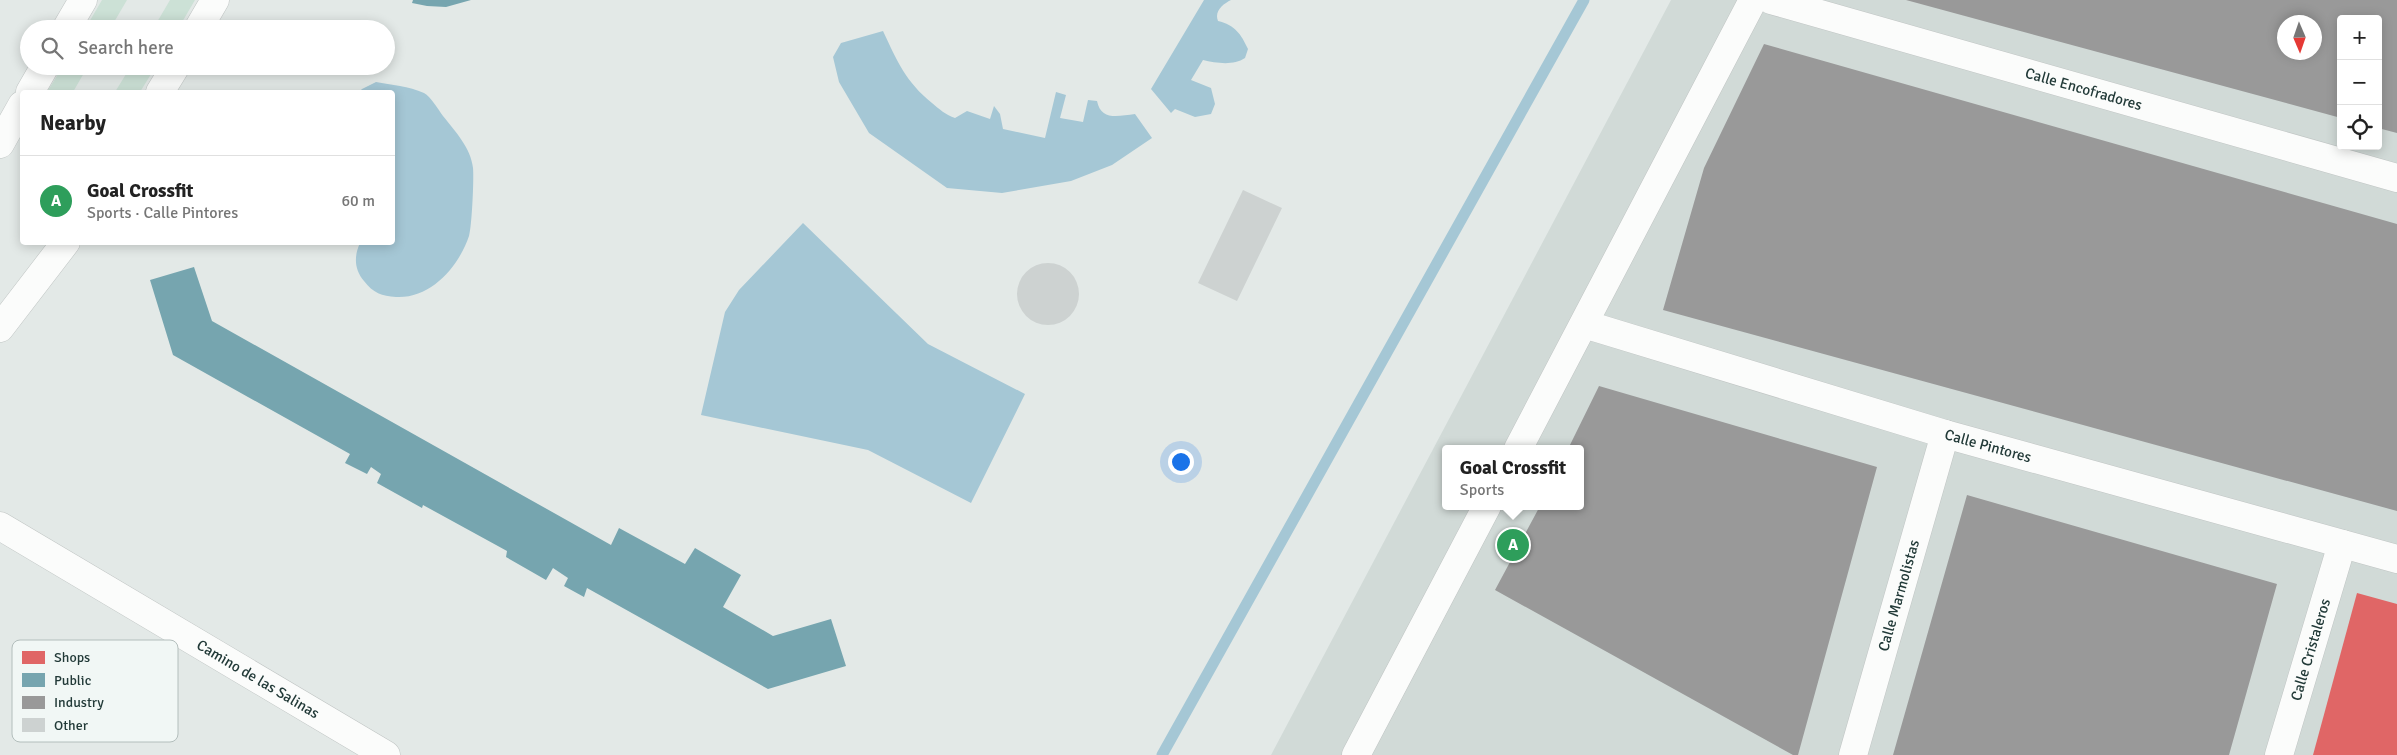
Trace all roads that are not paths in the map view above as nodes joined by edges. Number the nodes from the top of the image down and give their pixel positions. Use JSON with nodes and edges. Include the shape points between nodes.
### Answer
{"nodes":[{"id":1,"x":83,"y":0,"type":"edge"},
{"id":2,"x":215,"y":0,"type":"edge"},
{"id":3,"x":1753,"y":0,"type":"edge"},
{"id":4,"x":1771,"y":0,"type":"edge"},
{"id":5,"x":71,"y":20,"type":"edge"},
{"id":6,"x":203,"y":20,"type":"edge"},
{"id":7,"x":40,"y":75,"type":"edge"},
{"id":8,"x":170,"y":75,"type":"edge"},
{"id":9,"x":31,"y":90,"type":"edge"},
{"id":10,"x":161,"y":90,"type":"edge"},
{"id":11,"x":20,"y":109,"type":"edge"},
{"id":12,"x":0,"y":144,"type":"edge"},
{"id":13,"x":2397,"y":178,"type":"edge"},
{"id":14,"x":64,"y":245,"type":"edge"},
{"id":15,"x":1584,"y":324,"type":"junction"},
{"id":16,"x":0,"y":328,"type":"edge"},
{"id":17,"x":1945,"y":434,"type":"junction"},
{"id":18,"x":1520,"y":445,"type":"edge"},
{"id":19,"x":1485,"y":510,"type":"edge"},
{"id":20,"x":0,"y":526,"type":"edge"},
{"id":21,"x":2342,"y":544,"type":"junction"},
{"id":22,"x":2397,"y":559,"type":"edge"},
{"id":23,"x":386,"y":755,"type":"edge"},
{"id":24,"x":1356,"y":755,"type":"edge"},
{"id":25,"x":1853,"y":755,"type":"edge"},
{"id":26,"x":2279,"y":755,"type":"edge"}],
"edges":[{"from":1,"to":5,"type":"street"},
{"from":2,"to":6,"type":"street"},
{"from":3,"to":15,"type":"street"},
{"from":4,"to":13,"type":"street","name":"Calle Encofradores"},
{"from":7,"to":9,"type":"street"},
{"from":8,"to":10,"type":"street"},
{"from":11,"to":12,"type":"street"},
{"from":14,"to":16,"type":"street"},
{"from":15,"to":17,"type":"street","name":"Calle Pintores"},
{"from":15,"to":18,"type":"street"},
{"from":17,"to":21,"type":"street","name":"Calle Pintores"},
{"from":17,"to":25,"type":"street","name":"Calle Marmolistas"},
{"from":19,"to":24,"type":"street"},
{"from":20,"to":23,"type":"street","name":"Camino de las Salinas"},
{"from":21,"to":22,"type":"street","name":"Calle Pintores"},
{"from":21,"to":26,"type":"street","name":"Calle Cristaleros"}]}
